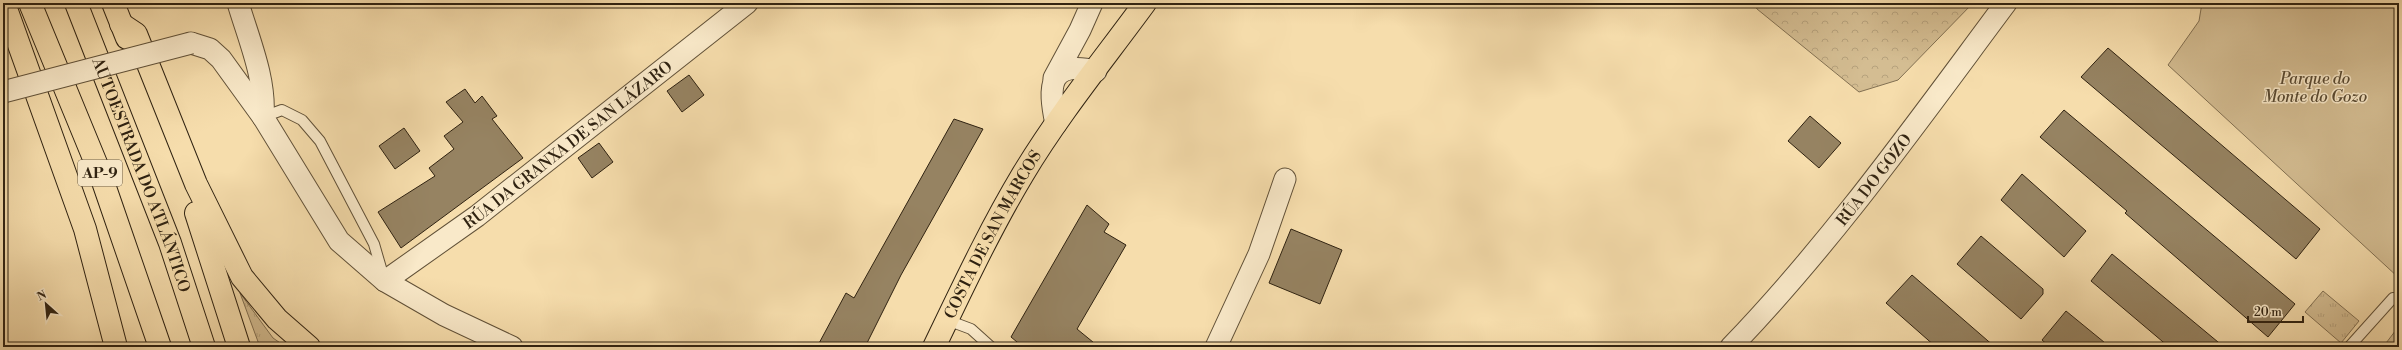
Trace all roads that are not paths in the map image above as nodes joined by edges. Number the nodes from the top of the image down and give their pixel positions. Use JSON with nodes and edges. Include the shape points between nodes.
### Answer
{"nodes":[{"id":1,"x":4,"y":3,"type":"edge"},
{"id":2,"x":30,"y":3,"type":"edge"},
{"id":3,"x":76,"y":3,"type":"edge"},
{"id":4,"x":113,"y":3,"type":"edge"},
{"id":5,"x":238,"y":3,"type":"edge"},
{"id":6,"x":747,"y":3,"type":"edge"},
{"id":7,"x":1092,"y":3,"type":"edge"},
{"id":8,"x":1145,"y":3,"type":"edge"},
{"id":9,"x":2006,"y":3,"type":"edge"},
{"id":10,"x":122,"y":24,"type":"junction"},
{"id":11,"x":1080,"y":30,"type":"junction"},
{"id":12,"x":1087,"y":69,"type":"junction"},
{"id":13,"x":1054,"y":78,"type":"junction"},
{"id":14,"x":3,"y":92,"type":"edge"},
{"id":15,"x":263,"y":117,"type":"junction"},
{"id":16,"x":1056,"y":124,"type":"junction"},
{"id":17,"x":1285,"y":179,"type":"dead end"},
{"id":18,"x":385,"y":281,"type":"junction"},
{"id":19,"x":2393,"y":298,"type":"dead end"},
{"id":20,"x":947,"y":320,"type":"junction"},
{"id":21,"x":116,"y":347,"type":"edge"},
{"id":22,"x":160,"y":347,"type":"edge"},
{"id":23,"x":204,"y":347,"type":"edge"},
{"id":24,"x":239,"y":347,"type":"edge"},
{"id":25,"x":309,"y":347,"type":"edge"},
{"id":26,"x":512,"y":347,"type":"edge"},
{"id":27,"x":934,"y":347,"type":"edge"},
{"id":28,"x":991,"y":347,"type":"edge"},
{"id":29,"x":1216,"y":347,"type":"edge"},
{"id":30,"x":1731,"y":347,"type":"edge"},
{"id":31,"x":2349,"y":347,"type":"edge"}],
"edges":[{"from":1,"to":21,"type":"main road","via":[[85,228]]},
{"from":2,"to":22,"type":"main road","number":"AP-9","via":[[100,173]]},
{"from":3,"to":23,"type":"main road","name":"AUTOESTRADA DO ATLÁNTICO","number":"AP-9","via":[[170,243]]},
{"from":4,"to":10,"type":"main road"},
{"from":5,"to":15,"type":"street","via":[[260,79],[264,100]]},
{"from":6,"to":18,"type":"street","name":"RÚA DA GRANXA DE SAN LÁZARO","via":[[477,216]]},
{"from":7,"to":11,"type":"street"},
{"from":8,"to":12,"type":"main road","name":"COSTA DE SAN MARCOS"},
{"from":9,"to":30,"type":"street","name":"RÚA DO GOZO","via":[[1841,222],[1781,294]]},
{"from":10,"to":24,"type":"main road","via":[[198,219]]},
{"from":10,"to":25,"type":"main road","via":[[136,34],[196,184],[242,277],[277,319]]},
{"from":11,"to":12,"type":"street","via":[[1076,60]]},
{"from":11,"to":13,"type":"street"},
{"from":12,"to":13,"type":"street","via":[[1063,70]]},
{"from":12,"to":16,"type":"main road","name":"COSTA DE SAN MARCOS"},
{"from":13,"to":16,"type":"street","via":[[1050,98]]},
{"from":14,"to":15,"type":"street","bridge":true,"via":[[191,43],[210,49],[221,58]]},
{"from":15,"to":18,"type":"street","via":[[339,241]]},
{"from":15,"to":18,"type":"lane","via":[[282,110],[302,120],[320,141],[374,244]]},
{"from":16,"to":20,"type":"main road","name":"COSTA DE SAN MARCOS","via":[[1023,174],[983,246]]},
{"from":17,"to":29,"type":"street","via":[[1259,254]]},
{"from":18,"to":26,"type":"street","via":[[444,314]]},
{"from":19,"to":31,"type":"lane"},
{"from":20,"to":27,"type":"main road","name":"COSTA DE SAN MARCOS"},
{"from":20,"to":28,"type":"lane","via":[[971,329]]}]}
